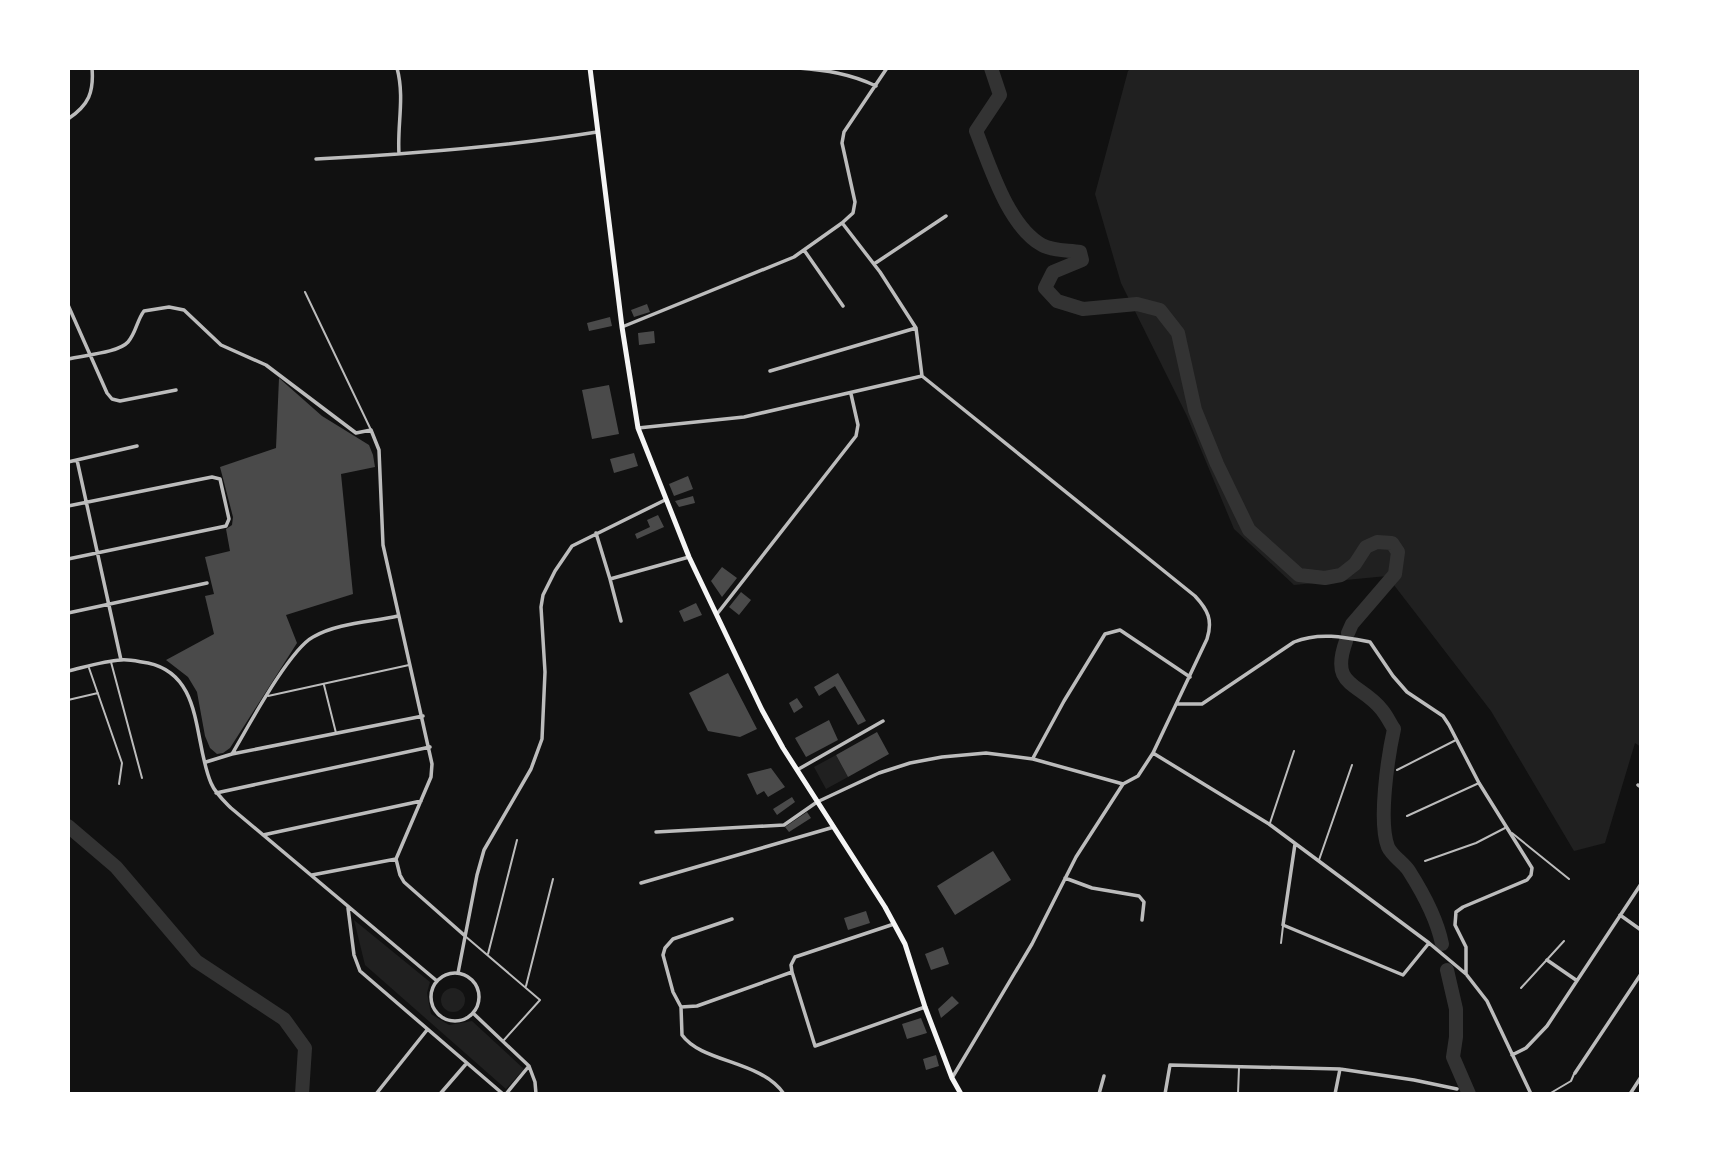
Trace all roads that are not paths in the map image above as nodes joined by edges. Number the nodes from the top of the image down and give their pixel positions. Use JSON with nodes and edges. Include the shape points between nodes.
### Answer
{"nodes":[{"id":1,"x":92,"y":68,"type":"edge"},
{"id":2,"x":397,"y":68,"type":"edge"},
{"id":3,"x":590,"y":68,"type":"edge"},
{"id":4,"x":799,"y":68,"type":"edge"},
{"id":5,"x":887,"y":68,"type":"edge"},
{"id":6,"x":876,"y":86,"type":"junction"},
{"id":7,"x":68,"y":119,"type":"edge"},
{"id":8,"x":599,"y":132,"type":"junction"},
{"id":9,"x":399,"y":154,"type":"junction"},
{"id":10,"x":316,"y":159,"type":"dead end"},
{"id":11,"x":946,"y":216,"type":"dead end"},
{"id":12,"x":842,"y":223,"type":"junction"},
{"id":13,"x":804,"y":250,"type":"junction"},
{"id":14,"x":874,"y":264,"type":"junction"},
{"id":15,"x":305,"y":292,"type":"dead end"},
{"id":16,"x":68,"y":305,"type":"edge"},
{"id":17,"x":843,"y":306,"type":"dead end"},
{"id":18,"x":622,"y":327,"type":"junction"},
{"id":19,"x":916,"y":328,"type":"junction"},
{"id":20,"x":92,"y":354,"type":"junction"},
{"id":21,"x":68,"y":359,"type":"edge"},
{"id":22,"x":769,"y":371,"type":"dead end"},
{"id":23,"x":922,"y":376,"type":"junction"},
{"id":24,"x":176,"y":390,"type":"dead end"},
{"id":25,"x":851,"y":394,"type":"junction"},
{"id":26,"x":638,"y":428,"type":"junction"},
{"id":27,"x":371,"y":430,"type":"junction"},
{"id":28,"x":136,"y":446,"type":"dead end"},
{"id":29,"x":77,"y":460,"type":"junction"},
{"id":30,"x":68,"y":462,"type":"edge"},
{"id":31,"x":665,"y":500,"type":"junction"},
{"id":32,"x":87,"y":502,"type":"junction"},
{"id":33,"x":68,"y":506,"type":"edge"},
{"id":34,"x":596,"y":533,"type":"junction"},
{"id":35,"x":98,"y":552,"type":"junction"},
{"id":36,"x":689,"y":557,"type":"junction"},
{"id":37,"x":68,"y":559,"type":"edge"},
{"id":38,"x":610,"y":579,"type":"junction"},
{"id":39,"x":207,"y":583,"type":"dead end"},
{"id":40,"x":109,"y":604,"type":"junction"},
{"id":41,"x":68,"y":612,"type":"edge"},
{"id":42,"x":717,"y":614,"type":"junction"},
{"id":43,"x":398,"y":616,"type":"junction"},
{"id":44,"x":621,"y":621,"type":"dead end"},
{"id":45,"x":121,"y":660,"type":"junction"},
{"id":46,"x":111,"y":662,"type":"junction"},
{"id":47,"x":411,"y":665,"type":"junction"},
{"id":48,"x":89,"y":667,"type":"junction"},
{"id":49,"x":68,"y":671,"type":"edge"},
{"id":50,"x":1190,"y":677,"type":"junction"},
{"id":51,"x":324,"y":684,"type":"junction"},
{"id":52,"x":99,"y":693,"type":"junction"},
{"id":53,"x":267,"y":696,"type":"junction"},
{"id":54,"x":68,"y":700,"type":"edge"},
{"id":55,"x":1176,"y":704,"type":"junction"},
{"id":56,"x":423,"y":716,"type":"junction"},
{"id":57,"x":884,"y":721,"type":"dead end"},
{"id":58,"x":336,"y":733,"type":"junction"},
{"id":59,"x":1457,"y":740,"type":"junction"},
{"id":60,"x":430,"y":747,"type":"junction"},
{"id":61,"x":1294,"y":751,"type":"dead end"},
{"id":62,"x":1153,"y":753,"type":"junction"},
{"id":63,"x":232,"y":754,"type":"junction"},
{"id":64,"x":1033,"y":759,"type":"junction"},
{"id":65,"x":205,"y":762,"type":"junction"},
{"id":66,"x":1352,"y":765,"type":"dead end"},
{"id":67,"x":797,"y":770,"type":"junction"},
{"id":68,"x":1397,"y":770,"type":"dead end"},
{"id":69,"x":142,"y":778,"type":"dead end"},
{"id":70,"x":1479,"y":783,"type":"junction"},
{"id":71,"x":119,"y":784,"type":"dead end"},
{"id":72,"x":1123,"y":784,"type":"junction"},
{"id":73,"x":216,"y":793,"type":"junction"},
{"id":74,"x":421,"y":801,"type":"junction"},
{"id":75,"x":817,"y":802,"type":"junction"},
{"id":76,"x":1408,"y":816,"type":"dead end"},
{"id":77,"x":1269,"y":824,"type":"junction"},
{"id":78,"x":835,"y":827,"type":"junction"},
{"id":79,"x":1505,"y":827,"type":"junction"},
{"id":80,"x":656,"y":832,"type":"dead end"},
{"id":81,"x":263,"y":835,"type":"junction"},
{"id":82,"x":517,"y":840,"type":"dead end"},
{"id":83,"x":1296,"y":844,"type":"junction"},
{"id":84,"x":396,"y":859,"type":"junction"},
{"id":85,"x":1318,"y":861,"type":"junction"},
{"id":86,"x":1425,"y":861,"type":"dead end"},
{"id":87,"x":311,"y":875,"type":"junction"},
{"id":88,"x":553,"y":878,"type":"dead end"},
{"id":89,"x":1065,"y":878,"type":"junction"},
{"id":90,"x":1569,"y":879,"type":"dead end"},
{"id":91,"x":641,"y":883,"type":"dead end"},
{"id":92,"x":1641,"y":884,"type":"edge"},
{"id":93,"x":348,"y":908,"type":"junction"},
{"id":94,"x":1620,"y":915,"type":"junction"},
{"id":95,"x":732,"y":919,"type":"dead end"},
{"id":96,"x":1142,"y":920,"type":"dead end"},
{"id":97,"x":894,"y":924,"type":"junction"},
{"id":98,"x":1283,"y":925,"type":"junction"},
{"id":99,"x":1641,"y":930,"type":"edge"},
{"id":100,"x":464,"y":935,"type":"junction"},
{"id":101,"x":1564,"y":941,"type":"dead end"},
{"id":102,"x":1281,"y":943,"type":"dead end"},
{"id":103,"x":1429,"y":943,"type":"junction"},
{"id":104,"x":488,"y":954,"type":"junction"},
{"id":105,"x":1547,"y":960,"type":"junction"},
{"id":106,"x":792,"y":972,"type":"junction"},
{"id":107,"x":458,"y":973,"type":"junction"},
{"id":108,"x":1466,"y":974,"type":"junction"},
{"id":109,"x":1641,"y":974,"type":"edge"},
{"id":110,"x":1576,"y":980,"type":"junction"},
{"id":111,"x":437,"y":981,"type":"junction"},
{"id":112,"x":526,"y":988,"type":"junction"},
{"id":113,"x":1521,"y":988,"type":"dead end"},
{"id":114,"x":681,"y":1007,"type":"junction"},
{"id":115,"x":925,"y":1007,"type":"junction"},
{"id":116,"x":474,"y":1014,"type":"junction"},
{"id":117,"x":428,"y":1029,"type":"junction"},
{"id":118,"x":503,"y":1041,"type":"junction"},
{"id":119,"x":1513,"y":1055,"type":"junction"},
{"id":120,"x":467,"y":1063,"type":"junction"},
{"id":121,"x":530,"y":1066,"type":"junction"},
{"id":122,"x":1239,"y":1067,"type":"junction"},
{"id":123,"x":1340,"y":1069,"type":"junction"},
{"id":124,"x":1575,"y":1073,"type":"joint"},
{"id":125,"x":1104,"y":1076,"type":"dead end"},
{"id":126,"x":1641,"y":1077,"type":"edge"},
{"id":127,"x":952,"y":1078,"type":"junction"},
{"id":128,"x":1457,"y":1090,"type":"dead end"},
{"id":129,"x":376,"y":1094,"type":"edge"},
{"id":130,"x":440,"y":1094,"type":"edge"},
{"id":131,"x":505,"y":1094,"type":"edge"},
{"id":132,"x":536,"y":1094,"type":"edge"},
{"id":133,"x":784,"y":1094,"type":"edge"},
{"id":134,"x":961,"y":1094,"type":"edge"},
{"id":135,"x":1099,"y":1094,"type":"edge"},
{"id":136,"x":1165,"y":1094,"type":"edge"},
{"id":137,"x":1238,"y":1094,"type":"edge"},
{"id":138,"x":1335,"y":1094,"type":"edge"},
{"id":139,"x":1531,"y":1094,"type":"edge"},
{"id":140,"x":1549,"y":1094,"type":"edge"},
{"id":141,"x":1630,"y":1094,"type":"edge"}],
"edges":[{"from":1,"to":7,"type":"street","via":[[94,89],[78,113]]},
{"from":2,"to":9,"type":"street","via":[[402,101]]},
{"from":3,"to":8,"type":"main road"},
{"from":4,"to":6,"type":"street","via":[[826,70]]},
{"from":5,"to":6,"type":"street"},
{"from":6,"to":12,"type":"street","via":[[844,132],[842,142],[855,202],[853,213]]},
{"from":8,"to":9,"type":"street"},
{"from":8,"to":18,"type":"main road"},
{"from":9,"to":10,"type":"street"},
{"from":11,"to":14,"type":"street"},
{"from":12,"to":13,"type":"street"},
{"from":12,"to":14,"type":"street"},
{"from":13,"to":17,"type":"street"},
{"from":13,"to":18,"type":"street"},
{"from":14,"to":19,"type":"street"},
{"from":15,"to":27,"type":"lane"},
{"from":16,"to":20,"type":"street"},
{"from":18,"to":26,"type":"main road"},
{"from":19,"to":22,"type":"street"},
{"from":19,"to":23,"type":"street"},
{"from":20,"to":21,"type":"street"},
{"from":20,"to":24,"type":"street","via":[[112,399]]},
{"from":20,"to":27,"type":"street","via":[[118,349],[129,341],[144,311],[176,307],[221,345],[266,365],[356,432]]},
{"from":23,"to":25,"type":"street"},
{"from":23,"to":50,"type":"street","via":[[1195,596],[1207,610],[1210,629]]},
{"from":25,"to":26,"type":"street","via":[[744,417]]},
{"from":25,"to":42,"type":"street","via":[[856,436]]},
{"from":26,"to":31,"type":"main road"},
{"from":27,"to":43,"type":"street","via":[[379,450],[383,545]]},
{"from":28,"to":29,"type":"street"},
{"from":29,"to":30,"type":"street"},
{"from":29,"to":32,"type":"street"},
{"from":31,"to":34,"type":"street"},
{"from":31,"to":36,"type":"main road"},
{"from":32,"to":33,"type":"street"},
{"from":32,"to":35,"type":"street"},
{"from":32,"to":35,"type":"street","via":[[212,477],[220,479],[229,519],[226,526]]},
{"from":34,"to":38,"type":"street"},
{"from":34,"to":100,"type":"street","via":[[572,545],[543,594],[542,739],[531,769],[484,850]]},
{"from":35,"to":37,"type":"street"},
{"from":35,"to":40,"type":"street"},
{"from":36,"to":38,"type":"street"},
{"from":36,"to":42,"type":"main road"},
{"from":38,"to":44,"type":"street"},
{"from":39,"to":40,"type":"street"},
{"from":40,"to":41,"type":"street"},
{"from":40,"to":45,"type":"street"},
{"from":42,"to":67,"type":"main road"},
{"from":43,"to":47,"type":"street"},
{"from":43,"to":53,"type":"street","via":[[314,636],[304,643]]},
{"from":45,"to":46,"type":"street"},
{"from":45,"to":65,"type":"street","via":[[160,667],[186,689]]},
{"from":46,"to":48,"type":"street"},
{"from":46,"to":69,"type":"lane"},
{"from":47,"to":51,"type":"lane"},
{"from":47,"to":56,"type":"street"},
{"from":48,"to":49,"type":"street"},
{"from":48,"to":52,"type":"lane"},
{"from":50,"to":55,"type":"street"},
{"from":50,"to":64,"type":"street","via":[[1120,631],[1110,631],[1063,701]]},
{"from":51,"to":53,"type":"lane"},
{"from":51,"to":58,"type":"lane"},
{"from":52,"to":54,"type":"lane"},
{"from":52,"to":71,"type":"lane","via":[[122,763]]},
{"from":53,"to":63,"type":"street"},
{"from":55,"to":59,"type":"street","via":[[1202,704],[1308,636],[1342,636],[1370,642],[1408,692],[1443,716]]},
{"from":55,"to":62,"type":"street"},
{"from":56,"to":58,"type":"street"},
{"from":56,"to":60,"type":"street"},
{"from":57,"to":67,"type":"street"},
{"from":58,"to":63,"type":"street"},
{"from":59,"to":68,"type":"lane"},
{"from":59,"to":70,"type":"street"},
{"from":60,"to":73,"type":"street"},
{"from":60,"to":74,"type":"street","via":[[431,777]]},
{"from":61,"to":77,"type":"lane"},
{"from":62,"to":72,"type":"street","via":[[1138,776]]},
{"from":62,"to":77,"type":"street"},
{"from":63,"to":65,"type":"street"},
{"from":64,"to":72,"type":"street"},
{"from":64,"to":75,"type":"street","via":[[986,753],[910,764]]},
{"from":65,"to":73,"type":"street"},
{"from":66,"to":85,"type":"lane"},
{"from":67,"to":75,"type":"main road"},
{"from":70,"to":76,"type":"lane"},
{"from":70,"to":79,"type":"street"},
{"from":72,"to":89,"type":"street"},
{"from":73,"to":81,"type":"street"},
{"from":74,"to":81,"type":"street"},
{"from":74,"to":84,"type":"street"},
{"from":75,"to":78,"type":"main road"},
{"from":75,"to":80,"type":"street","via":[[784,825]]},
{"from":77,"to":83,"type":"street"},
{"from":78,"to":91,"type":"street"},
{"from":78,"to":97,"type":"main road"},
{"from":79,"to":86,"type":"lane"},
{"from":79,"to":90,"type":"lane"},
{"from":79,"to":108,"type":"street","via":[[1531,865],[1531,875],[1456,912],[1455,925],[1466,947]]},
{"from":81,"to":87,"type":"street"},
{"from":82,"to":104,"type":"lane"},
{"from":83,"to":85,"type":"street"},
{"from":83,"to":98,"type":"street"},
{"from":84,"to":87,"type":"street"},
{"from":84,"to":100,"type":"street","via":[[404,882]]},
{"from":85,"to":103,"type":"street"},
{"from":87,"to":93,"type":"street"},
{"from":88,"to":112,"type":"lane"},
{"from":89,"to":96,"type":"street","via":[[1139,896],[1144,902]]},
{"from":89,"to":127,"type":"street","via":[[1032,944]]},
{"from":92,"to":94,"type":"street"},
{"from":93,"to":111,"type":"street"},
{"from":93,"to":117,"type":"street","via":[[360,971]]},
{"from":94,"to":99,"type":"street"},
{"from":94,"to":110,"type":"street"},
{"from":95,"to":114,"type":"street","via":[[668,942],[663,955]]},
{"from":97,"to":106,"type":"street","via":[[795,957]]},
{"from":97,"to":115,"type":"main road"},
{"from":98,"to":102,"type":"lane"},
{"from":98,"to":103,"type":"street","via":[[1403,975]]},
{"from":100,"to":104,"type":"lane"},
{"from":100,"to":107,"type":"street"},
{"from":101,"to":105,"type":"lane"},
{"from":103,"to":108,"type":"street"},
{"from":104,"to":112,"type":"lane"},
{"from":105,"to":110,"type":"street"},
{"from":105,"to":113,"type":"lane"},
{"from":106,"to":114,"type":"street","via":[[696,1006]]},
{"from":106,"to":115,"type":"street","via":[[815,1045]]},
{"from":107,"to":111,"type":"street"},
{"from":107,"to":116,"type":"street","via":[[467,975],[478,988]]},
{"from":108,"to":119,"type":"street","via":[[1487,1001]]},
{"from":109,"to":124,"type":"street"},
{"from":110,"to":119,"type":"street","via":[[1547,1026]]},
{"from":111,"to":116,"type":"street","via":[[430,995],[439,1016],[454,1022]]},
{"from":112,"to":118,"type":"lane","via":[[540,1000]]},
{"from":114,"to":133,"type":"street","via":[[682,1035],[687,1042],[760,1073]]},
{"from":115,"to":127,"type":"main road"},
{"from":116,"to":118,"type":"street"},
{"from":117,"to":120,"type":"street"},
{"from":117,"to":129,"type":"street"},
{"from":118,"to":121,"type":"street"},
{"from":119,"to":139,"type":"street"},
{"from":120,"to":130,"type":"street"},
{"from":120,"to":131,"type":"street"},
{"from":121,"to":131,"type":"street"},
{"from":121,"to":132,"type":"street"},
{"from":122,"to":123,"type":"street"},
{"from":122,"to":136,"type":"street","via":[[1170,1065]]},
{"from":122,"to":137,"type":"lane"},
{"from":123,"to":128,"type":"street"},
{"from":123,"to":138,"type":"street"},
{"from":124,"to":140,"type":"lane","via":[[1571,1081]]},
{"from":125,"to":135,"type":"street"},
{"from":126,"to":141,"type":"street"},
{"from":127,"to":134,"type":"main road"}]}
